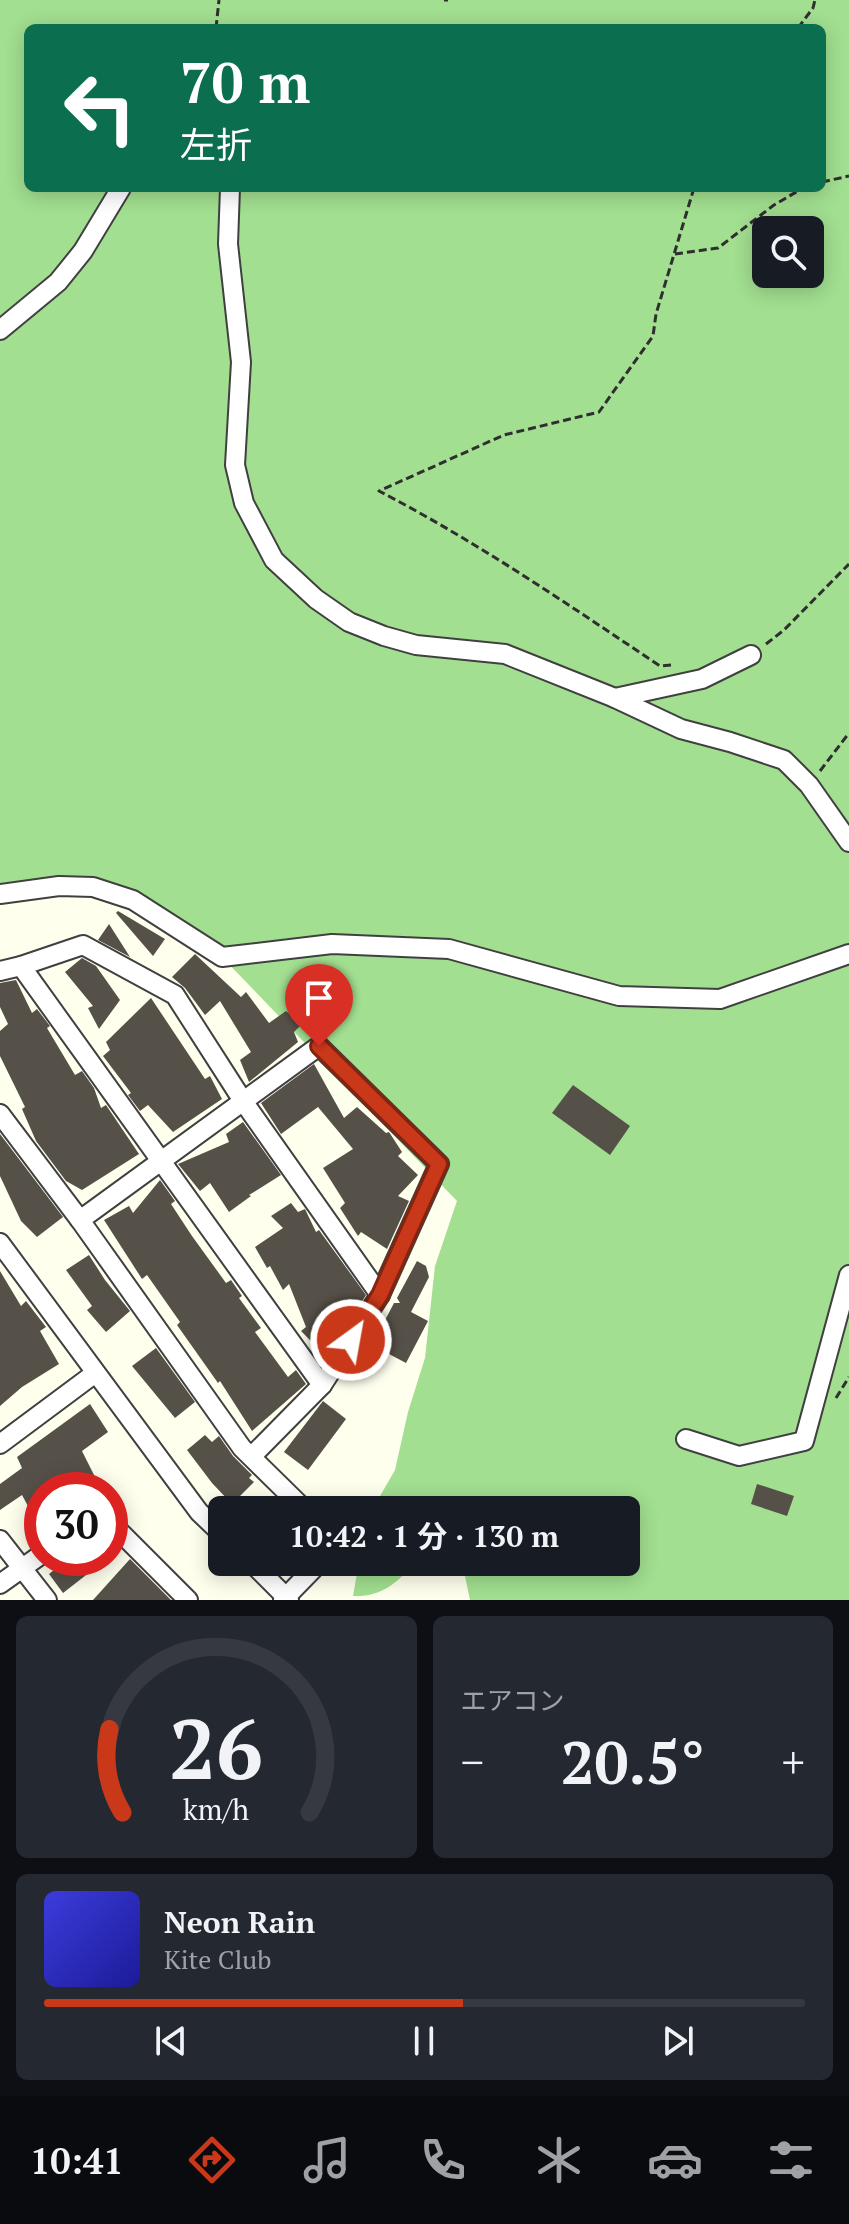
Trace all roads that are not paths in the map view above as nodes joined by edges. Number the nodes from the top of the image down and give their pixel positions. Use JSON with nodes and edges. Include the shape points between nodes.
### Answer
{"nodes":[{"id":1,"x":119,"y":192,"type":"edge"},
{"id":2,"x":230,"y":192,"type":"edge"},
{"id":3,"x":0,"y":330,"type":"edge"},
{"id":4,"x":751,"y":655,"type":"road end"},
{"id":5,"x":615,"y":698,"type":"junction"},
{"id":6,"x":849,"y":842,"type":"edge"},
{"id":7,"x":0,"y":894,"type":"edge"},
{"id":8,"x":849,"y":954,"type":"edge"},
{"id":9,"x":21,"y":966,"type":"junction"},
{"id":10,"x":0,"y":971,"type":"edge"},
{"id":11,"x":243,"y":1101,"type":"junction"},
{"id":12,"x":0,"y":1114,"type":"edge"},
{"id":13,"x":162,"y":1159,"type":"junction"},
{"id":14,"x":80,"y":1220,"type":"junction"},
{"id":15,"x":0,"y":1243,"type":"edge"},
{"id":16,"x":849,"y":1275,"type":"edge"},
{"id":17,"x":380,"y":1295,"type":"junction"},
{"id":18,"x":94,"y":1374,"type":"junction"},
{"id":19,"x":322,"y":1385,"type":"junction"},
{"id":20,"x":686,"y":1439,"type":"dead end"},
{"id":21,"x":0,"y":1444,"type":"edge"},
{"id":22,"x":252,"y":1456,"type":"junction"},
{"id":23,"x":291,"y":1496,"type":"edge"},
{"id":24,"x":208,"y":1521,"type":"edge"},
{"id":25,"x":0,"y":1540,"type":"edge"},
{"id":26,"x":128,"y":1540,"type":"edge"},
{"id":27,"x":22,"y":1568,"type":"junction"},
{"id":28,"x":264,"y":1576,"type":"edge"},
{"id":29,"x":307,"y":1576,"type":"edge"},
{"id":30,"x":0,"y":1584,"type":"edge"},
{"id":31,"x":286,"y":1599,"type":"edge"},
{"id":32,"x":47,"y":1600,"type":"edge"},
{"id":33,"x":188,"y":1600,"type":"edge"}],
"edges":[{"from":1,"to":3,"type":"street","via":[[58,282]]},
{"from":2,"to":5,"type":"street","via":[[228,244],[241,362],[235,465],[244,503],[274,560],[349,622],[416,645],[505,654]]},
{"from":4,"to":5,"type":"street","via":[[702,679]]},
{"from":5,"to":6,"type":"street","via":[[681,729],[784,760],[809,785]]},
{"from":7,"to":8,"type":"street","via":[[93,887],[133,900],[222,957],[332,944],[449,949],[619,996],[720,999]]},
{"from":9,"to":10,"type":"street"},
{"from":9,"to":11,"type":"street","via":[[83,945],[175,995]]},
{"from":9,"to":13,"type":"street"},
{"from":11,"to":13,"type":"street"},
{"from":11,"to":17,"type":"street"},
{"from":11,"to":17,"type":"street","via":[[319,1046],[439,1164]]},
{"from":12,"to":14,"type":"street"},
{"from":13,"to":14,"type":"street"},
{"from":13,"to":19,"type":"street"},
{"from":14,"to":22,"type":"street"},
{"from":15,"to":18,"type":"street"},
{"from":16,"to":20,"type":"street","via":[[804,1441],[739,1456]]},
{"from":17,"to":19,"type":"street"},
{"from":18,"to":21,"type":"street"},
{"from":18,"to":24,"type":"street"},
{"from":19,"to":22,"type":"street"},
{"from":22,"to":23,"type":"street"},
{"from":25,"to":27,"type":"street"},
{"from":26,"to":33,"type":"street"},
{"from":27,"to":30,"type":"street"},
{"from":27,"to":32,"type":"street"},
{"from":28,"to":31,"type":"street"},
{"from":29,"to":31,"type":"street"}]}
